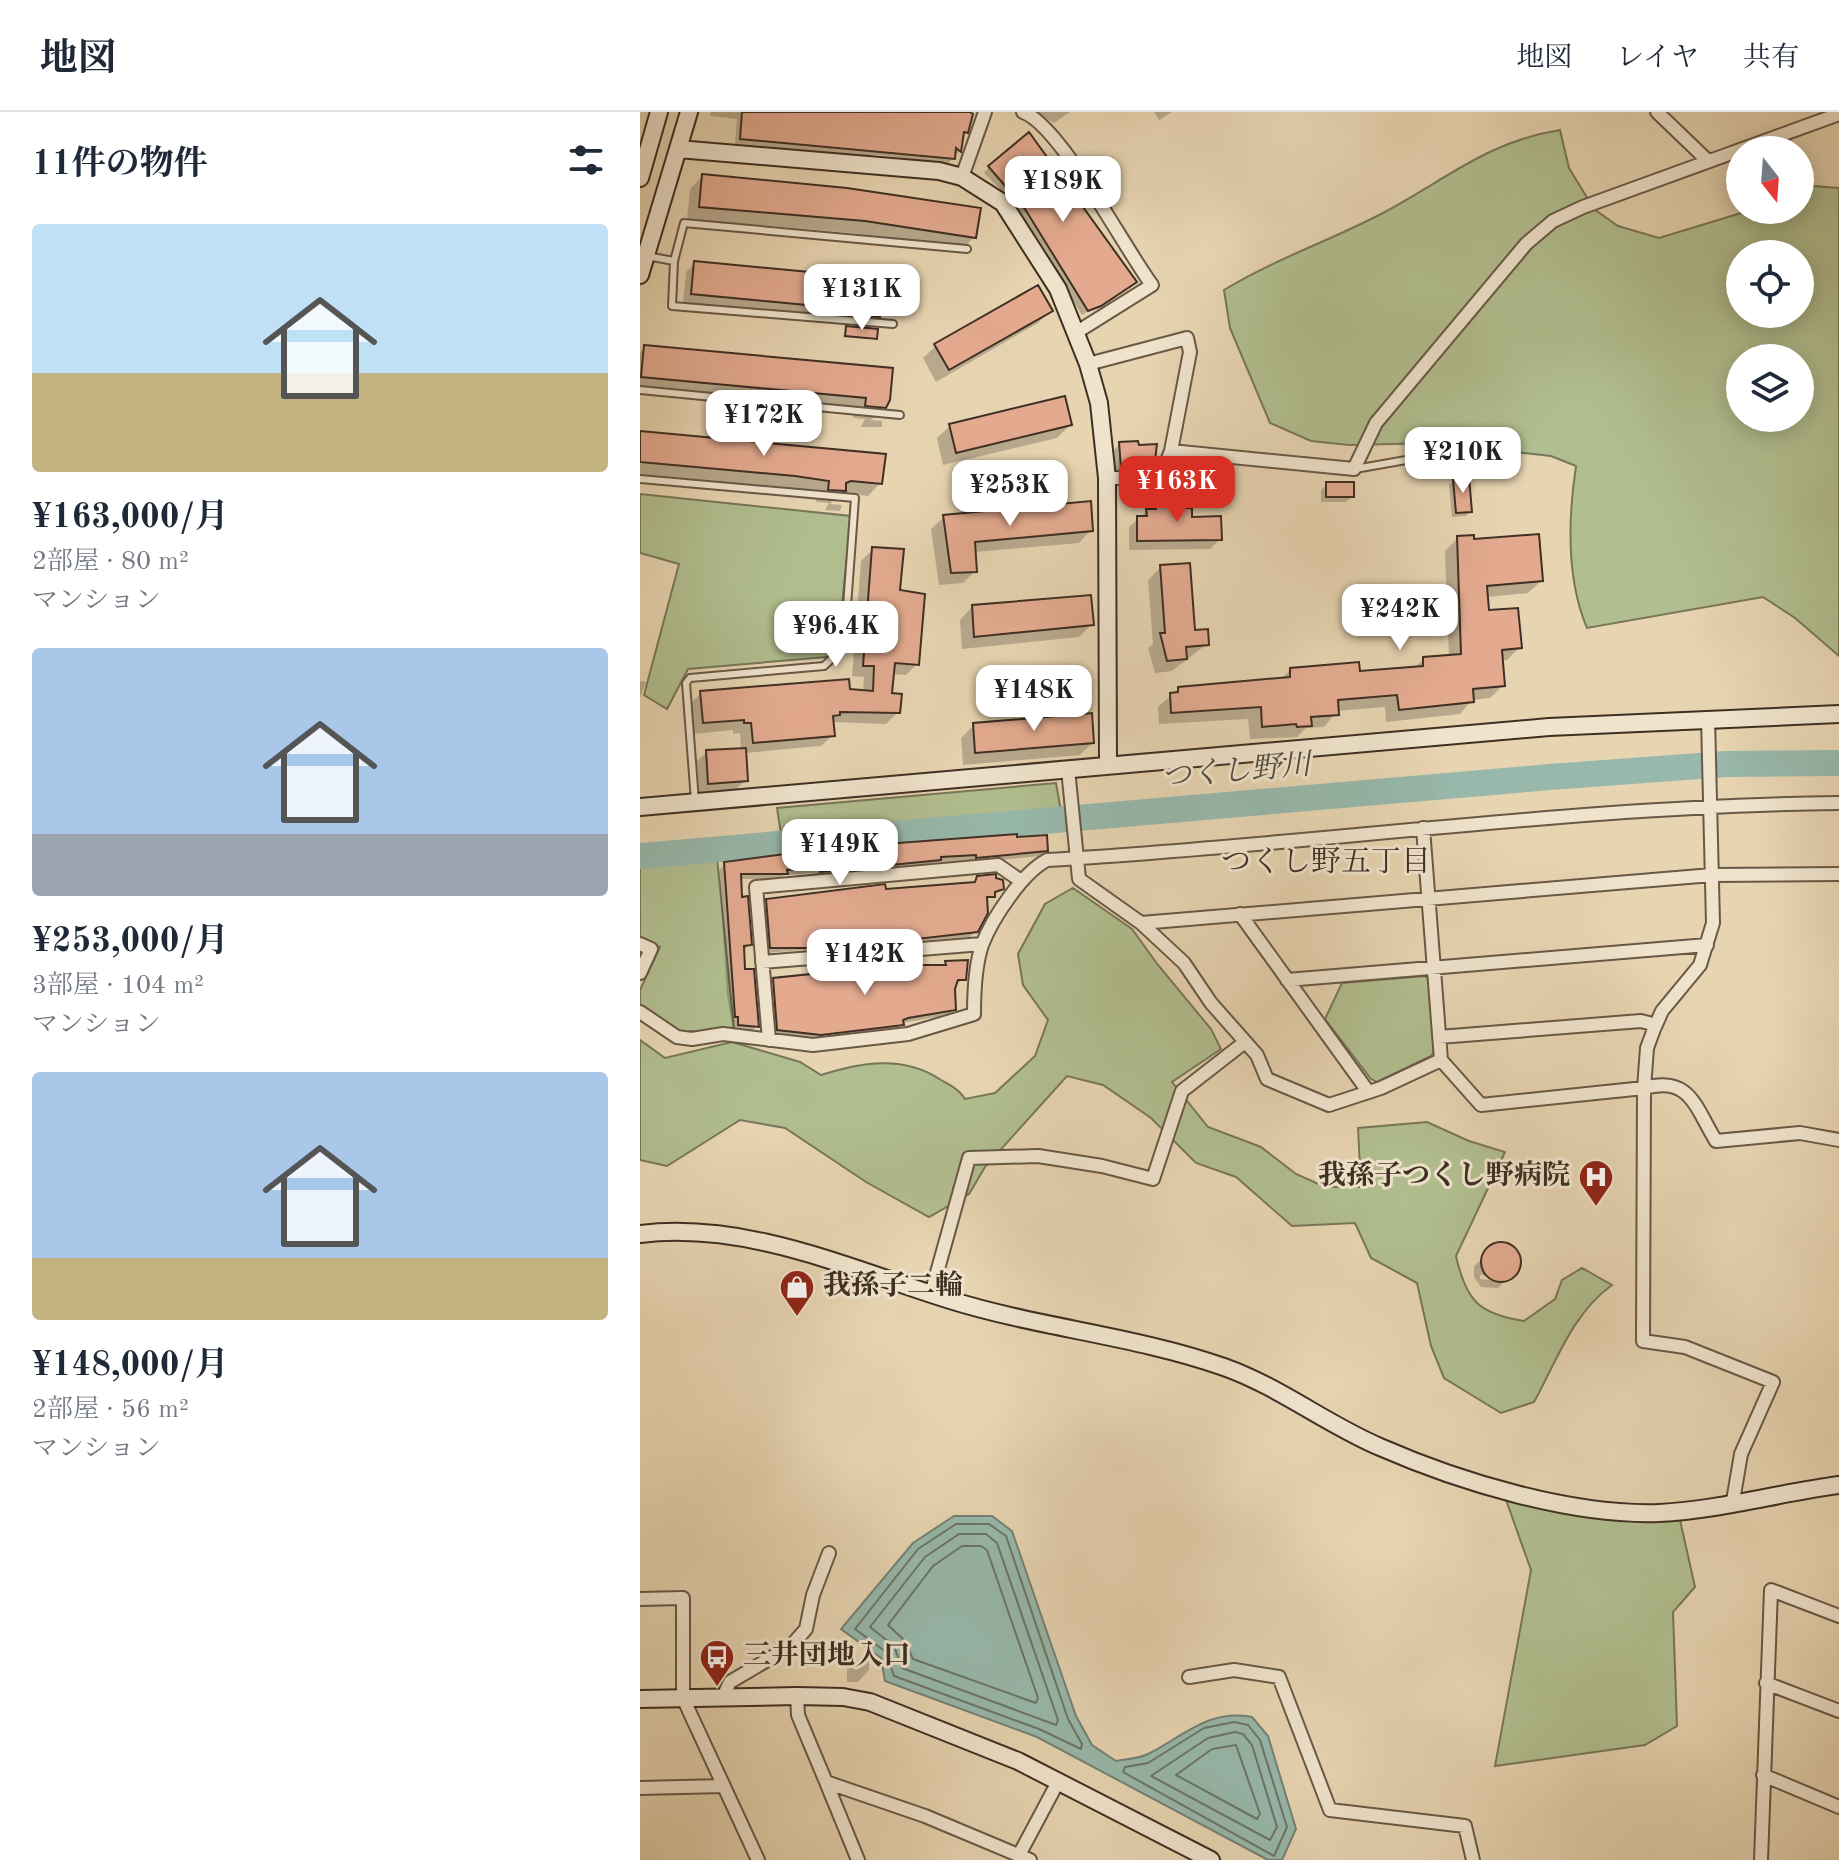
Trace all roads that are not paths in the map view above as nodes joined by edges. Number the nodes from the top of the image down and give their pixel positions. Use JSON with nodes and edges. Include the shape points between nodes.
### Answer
{"nodes":[{"id":1,"x":659,"y":112,"type":"edge"},
{"id":2,"x":689,"y":112,"type":"edge"},
{"id":3,"x":985,"y":112,"type":"edge"},
{"id":4,"x":1023,"y":112,"type":"edge"},
{"id":5,"x":1657,"y":112,"type":"edge"},
{"id":6,"x":1839,"y":114,"type":"edge"},
{"id":7,"x":678,"y":149,"type":"junction"},
{"id":8,"x":1707,"y":160,"type":"junction"},
{"id":9,"x":962,"y":177,"type":"junction"},
{"id":10,"x":640,"y":178,"type":"edge"},
{"id":11,"x":967,"y":249,"type":"dead end"},
{"id":12,"x":647,"y":256,"type":"junction"},
{"id":13,"x":674,"y":261,"type":"junction"},
{"id":14,"x":640,"y":275,"type":"edge"},
{"id":15,"x":893,"y":324,"type":"dead end"},
{"id":16,"x":1077,"y":332,"type":"junction"},
{"id":17,"x":1088,"y":364,"type":"junction"},
{"id":18,"x":640,"y":390,"type":"edge"},
{"id":19,"x":900,"y":415,"type":"dead end"},
{"id":20,"x":1171,"y":451,"type":"junction"},
{"id":21,"x":1406,"y":460,"type":"dead end"},
{"id":22,"x":1354,"y":469,"type":"junction"},
{"id":23,"x":1107,"y":478,"type":"junction"},
{"id":24,"x":640,"y":479,"type":"edge"},
{"id":25,"x":1839,"y":714,"type":"edge"},
{"id":26,"x":1708,"y":718,"type":"junction"},
{"id":27,"x":1108,"y":765,"type":"junction"},
{"id":28,"x":1068,"y":769,"type":"junction"},
{"id":29,"x":695,"y":803,"type":"junction"},
{"id":30,"x":1839,"y":803,"type":"edge"},
{"id":31,"x":1710,"y":804,"type":"junction"},
{"id":32,"x":640,"y":807,"type":"edge"},
{"id":33,"x":1423,"y":828,"type":"junction"},
{"id":34,"x":1077,"y":858,"type":"junction"},
{"id":35,"x":1839,"y":874,"type":"edge"},
{"id":36,"x":1712,"y":875,"type":"junction"},
{"id":37,"x":1021,"y":881,"type":"junction"},
{"id":38,"x":1428,"y":897,"type":"junction"},
{"id":39,"x":1240,"y":914,"type":"junction"},
{"id":40,"x":1141,"y":923,"type":"junction"},
{"id":41,"x":640,"y":944,"type":"edge"},
{"id":42,"x":982,"y":944,"type":"junction"},
{"id":43,"x":1707,"y":945,"type":"junction"},
{"id":44,"x":762,"y":962,"type":"junction"},
{"id":45,"x":1433,"y":968,"type":"junction"},
{"id":46,"x":640,"y":973,"type":"edge"},
{"id":47,"x":1287,"y":980,"type":"junction"},
{"id":48,"x":640,"y":1012,"type":"edge"},
{"id":49,"x":1656,"y":1025,"type":"junction"},
{"id":50,"x":1439,"y":1037,"type":"junction"},
{"id":51,"x":769,"y":1040,"type":"junction"},
{"id":52,"x":1245,"y":1042,"type":"junction"},
{"id":53,"x":1441,"y":1060,"type":"junction"},
{"id":54,"x":1644,"y":1088,"type":"junction"},
{"id":55,"x":1367,"y":1090,"type":"junction"},
{"id":56,"x":1839,"y":1140,"type":"edge"},
{"id":57,"x":640,"y":1234,"type":"edge"},
{"id":58,"x":931,"y":1294,"type":"junction"},
{"id":59,"x":1839,"y":1485,"type":"edge"},
{"id":60,"x":1733,"y":1501,"type":"junction"},
{"id":61,"x":829,"y":1553,"type":"dead end"},
{"id":62,"x":640,"y":1599,"type":"edge"},
{"id":63,"x":1839,"y":1616,"type":"edge"},
{"id":64,"x":1189,"y":1677,"type":"dead end"},
{"id":65,"x":1766,"y":1683,"type":"junction"},
{"id":66,"x":797,"y":1696,"type":"junction"},
{"id":67,"x":723,"y":1697,"type":"junction"},
{"id":68,"x":683,"y":1698,"type":"junction"},
{"id":69,"x":640,"y":1699,"type":"edge"},
{"id":70,"x":1839,"y":1711,"type":"edge"},
{"id":71,"x":1763,"y":1775,"type":"junction"},
{"id":72,"x":1059,"y":1780,"type":"junction"},
{"id":73,"x":826,"y":1782,"type":"junction"},
{"id":74,"x":724,"y":1786,"type":"junction"},
{"id":75,"x":640,"y":1788,"type":"edge"},
{"id":76,"x":1839,"y":1807,"type":"edge"},
{"id":77,"x":1026,"y":1858,"type":"edge"},
{"id":78,"x":758,"y":1860,"type":"edge"},
{"id":79,"x":858,"y":1860,"type":"edge"},
{"id":80,"x":1211,"y":1860,"type":"edge"},
{"id":81,"x":1473,"y":1860,"type":"edge"},
{"id":82,"x":1761,"y":1860,"type":"edge"}],
"edges":[{"from":1,"to":10,"type":"street"},
{"from":2,"to":7,"type":"street"},
{"from":3,"to":9,"type":"street"},
{"from":4,"to":16,"type":"street","via":[[1054,140],[1152,285]]},
{"from":5,"to":8,"type":"street"},
{"from":6,"to":8,"type":"street"},
{"from":7,"to":9,"type":"street"},
{"from":7,"to":12,"type":"street"},
{"from":8,"to":22,"type":"street","via":[[1563,216],[1526,244],[1376,423]]},
{"from":9,"to":16,"type":"street","via":[[1003,203],[1058,289]]},
{"from":11,"to":13,"type":"lane","via":[[684,223]]},
{"from":12,"to":13,"type":"lane"},
{"from":12,"to":14,"type":"street"},
{"from":13,"to":15,"type":"lane","via":[[672,306]]},
{"from":16,"to":17,"type":"street"},
{"from":17,"to":20,"type":"street","via":[[1187,338],[1190,352]]},
{"from":17,"to":23,"type":"street","via":[[1099,403]]},
{"from":18,"to":19,"type":"lane"},
{"from":20,"to":22,"type":"street"},
{"from":20,"to":23,"type":"street","via":[[1160,478]]},
{"from":21,"to":22,"type":"lane"},
{"from":23,"to":27,"type":"street"},
{"from":24,"to":29,"type":"lane","via":[[855,498],[844,647],[824,666],[690,678],[686,683]]},
{"from":25,"to":26,"type":"street"},
{"from":26,"to":27,"type":"street"},
{"from":26,"to":31,"type":"street"},
{"from":27,"to":28,"type":"street"},
{"from":28,"to":29,"type":"street"},
{"from":28,"to":34,"type":"street"},
{"from":29,"to":32,"type":"street"},
{"from":30,"to":31,"type":"street"},
{"from":31,"to":33,"type":"street"},
{"from":31,"to":36,"type":"street"},
{"from":33,"to":34,"type":"street"},
{"from":33,"to":38,"type":"street"},
{"from":34,"to":37,"type":"street","via":[[1047,860]]},
{"from":34,"to":40,"type":"street","via":[[1079,879]]},
{"from":35,"to":36,"type":"street"},
{"from":36,"to":38,"type":"street"},
{"from":36,"to":43,"type":"street","via":[[1713,923]]},
{"from":37,"to":42,"type":"street"},
{"from":37,"to":44,"type":"street","via":[[998,865],[756,887]]},
{"from":38,"to":39,"type":"street"},
{"from":38,"to":45,"type":"street"},
{"from":39,"to":40,"type":"street"},
{"from":39,"to":47,"type":"street"},
{"from":40,"to":52,"type":"street","via":[[1184,963]]},
{"from":41,"to":46,"type":"street","via":[[651,949]]},
{"from":42,"to":44,"type":"street"},
{"from":42,"to":51,"type":"street","via":[[974,1014],[892,1036],[813,1045]]},
{"from":43,"to":45,"type":"street"},
{"from":43,"to":49,"type":"street","via":[[1700,965]]},
{"from":44,"to":51,"type":"street"},
{"from":45,"to":47,"type":"street"},
{"from":45,"to":50,"type":"street"},
{"from":47,"to":55,"type":"street"},
{"from":48,"to":51,"type":"street","via":[[677,1037],[723,1034]]},
{"from":49,"to":50,"type":"street","via":[[1641,1021]]},
{"from":49,"to":54,"type":"street","via":[[1647,1048]]},
{"from":50,"to":53,"type":"street"},
{"from":52,"to":55,"type":"street","via":[[1267,1079],[1329,1105]]},
{"from":52,"to":58,"type":"street","via":[[1182,1091],[1153,1179],[1038,1156],[969,1158]]},
{"from":53,"to":54,"type":"street","via":[[1481,1105]]},
{"from":53,"to":55,"type":"street"},
{"from":54,"to":56,"type":"street","via":[[1684,1088],[1716,1141],[1800,1133]]},
{"from":54,"to":60,"type":"street","via":[[1643,1341],[1685,1347],[1773,1382],[1741,1454]]},
{"from":57,"to":58,"type":"street","via":[[696,1230],[751,1239]]},
{"from":58,"to":60,"type":"street","via":[[1222,1366],[1273,1388],[1350,1434],[1473,1483],[1640,1513]]},
{"from":59,"to":60,"type":"street"},
{"from":61,"to":67,"type":"street","via":[[806,1629],[791,1646],[730,1682]]},
{"from":62,"to":68,"type":"street","via":[[683,1598]]},
{"from":63,"to":65,"type":"street","via":[[1771,1590]]},
{"from":64,"to":81,"type":"street","via":[[1234,1670],[1279,1677],[1330,1810],[1465,1826]]},
{"from":65,"to":70,"type":"street"},
{"from":65,"to":71,"type":"street"},
{"from":66,"to":67,"type":"street"},
{"from":66,"to":72,"type":"street","via":[[870,1702]]},
{"from":66,"to":73,"type":"street","via":[[798,1715]]},
{"from":67,"to":68,"type":"street"},
{"from":68,"to":69,"type":"street"},
{"from":68,"to":74,"type":"street"},
{"from":71,"to":76,"type":"street"},
{"from":71,"to":82,"type":"street"},
{"from":72,"to":77,"type":"street"},
{"from":72,"to":80,"type":"street"},
{"from":73,"to":77,"type":"street"},
{"from":73,"to":79,"type":"street"},
{"from":74,"to":75,"type":"street"},
{"from":74,"to":78,"type":"street"}]}
